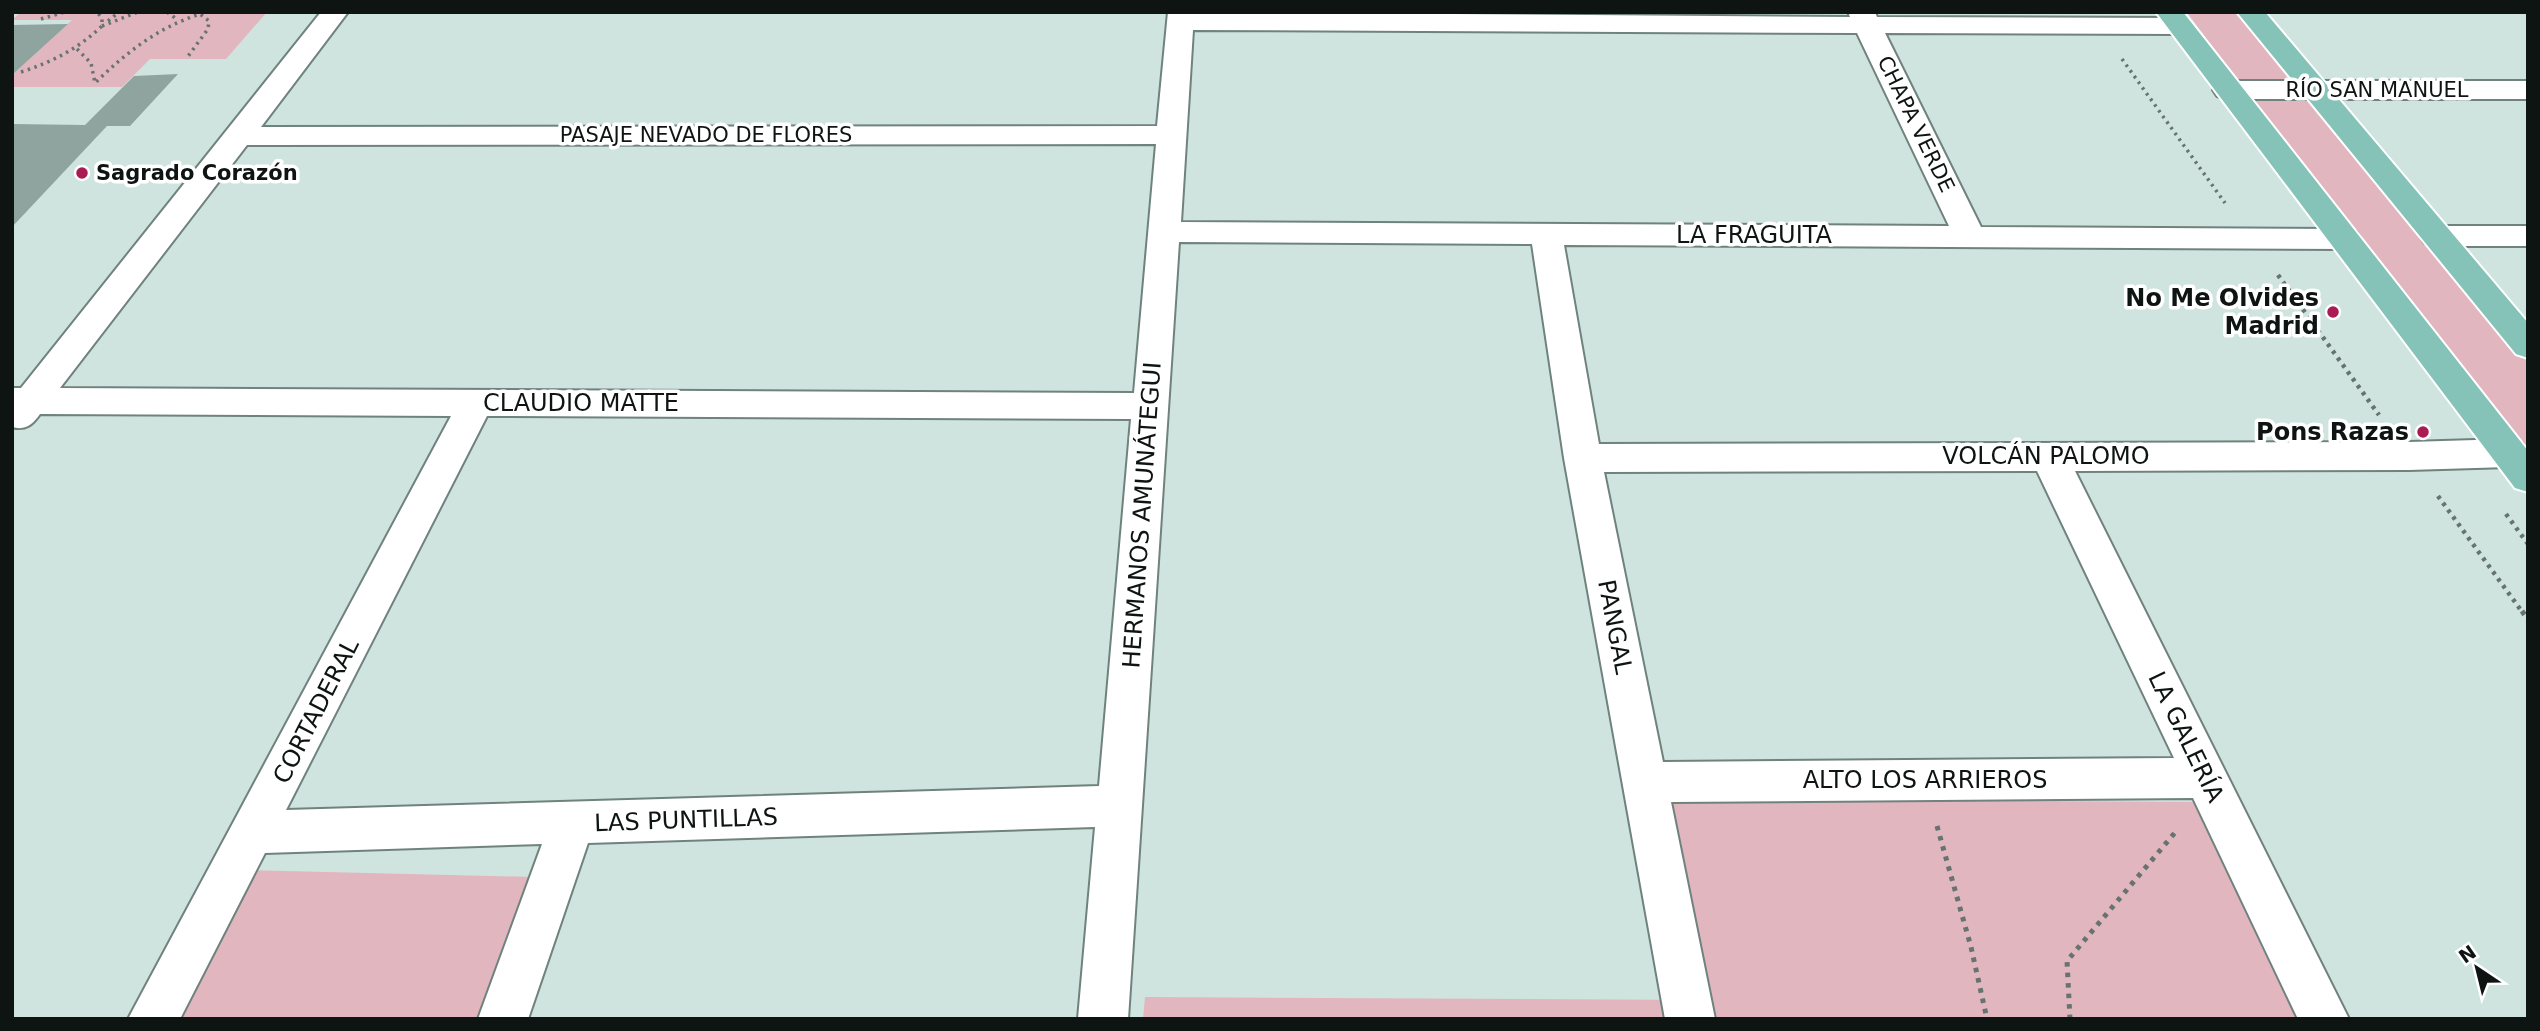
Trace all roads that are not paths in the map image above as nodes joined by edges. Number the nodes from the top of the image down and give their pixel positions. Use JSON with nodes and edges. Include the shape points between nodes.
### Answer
{"nodes":[{"id":1,"x":335,"y":12,"type":"edge"},
{"id":2,"x":2250,"y":12,"type":"edge"},
{"id":3,"x":1181,"y":17,"type":"edge"},
{"id":4,"x":1864,"y":18,"type":"edge"},
{"id":5,"x":2174,"y":19,"type":"edge"},
{"id":6,"x":2227,"y":90,"type":"junction"},
{"id":7,"x":2315,"y":90,"type":"junction"},
{"id":8,"x":2528,"y":90,"type":"edge"},
{"id":9,"x":1172,"y":135,"type":"junction"},
{"id":10,"x":240,"y":136,"type":"junction"},
{"id":11,"x":1164,"y":232,"type":"junction"},
{"id":12,"x":1546,"y":234,"type":"junction"},
{"id":13,"x":2436,"y":236,"type":"junction"},
{"id":14,"x":2528,"y":236,"type":"edge"},
{"id":15,"x":1970,"y":237,"type":"junction"},
{"id":16,"x":2345,"y":239,"type":"junction"},
{"id":17,"x":2528,"y":346,"type":"edge"},
{"id":18,"x":476,"y":403,"type":"junction"},
{"id":19,"x":1150,"y":407,"type":"junction"},
{"id":20,"x":18,"y":409,"type":"edge"},
{"id":21,"x":2049,"y":456,"type":"junction"},
{"id":22,"x":1583,"y":458,"type":"junction"},
{"id":23,"x":2518,"y":466,"type":"edge"},
{"id":24,"x":1645,"y":782,"type":"junction"},
{"id":25,"x":2210,"y":787,"type":"junction"},
{"id":26,"x":1119,"y":806,"type":"junction"},
{"id":27,"x":572,"y":823,"type":"junction"},
{"id":28,"x":253,"y":832,"type":"junction"},
{"id":29,"x":153,"y":1019,"type":"edge"},
{"id":30,"x":503,"y":1019,"type":"edge"},
{"id":31,"x":1103,"y":1019,"type":"edge"},
{"id":32,"x":1690,"y":1019,"type":"edge"},
{"id":33,"x":2324,"y":1019,"type":"edge"}],
"edges":[{"from":1,"to":10,"type":"street"},
{"from":2,"to":7,"type":"main road"},
{"from":3,"to":4,"type":"street"},
{"from":3,"to":9,"type":"street","name":"HERMANOS AMUNÁTEGUI"},
{"from":4,"to":5,"type":"street","via":[[2097,26]]},
{"from":4,"to":15,"type":"street","name":"CHAPA VERDE"},
{"from":5,"to":6,"type":"main road"},
{"from":6,"to":7,"type":"street","name":"RÍO SAN MANUEL"},
{"from":6,"to":16,"type":"main road"},
{"from":7,"to":8,"type":"street","name":"RÍO SAN MANUEL"},
{"from":7,"to":13,"type":"main road"},
{"from":9,"to":10,"type":"street","name":"PASAJE NEVADO DE FLORES"},
{"from":9,"to":11,"type":"street","name":"HERMANOS AMUNÁTEGUI"},
{"from":10,"to":20,"type":"street"},
{"from":11,"to":12,"type":"street","name":"LA FRAGUITA"},
{"from":11,"to":19,"type":"street","name":"HERMANOS AMUNÁTEGUI"},
{"from":12,"to":15,"type":"street","name":"LA FRAGUITA"},
{"from":12,"to":22,"type":"street","name":"PANGAL"},
{"from":13,"to":14,"type":"street"},
{"from":13,"to":17,"type":"main road"},
{"from":15,"to":16,"type":"street","name":"LA FRAGUITA"},
{"from":16,"to":23,"type":"main road"},
{"from":18,"to":19,"type":"street","name":"CLAUDIO MATTE"},
{"from":18,"to":20,"type":"street","name":"CLAUDIO MATTE"},
{"from":18,"to":28,"type":"street","name":"CORTADERAL"},
{"from":19,"to":26,"type":"street","name":"HERMANOS AMUNÁTEGUI"},
{"from":21,"to":22,"type":"street","name":"VOLCÁN PALOMO"},
{"from":21,"to":23,"type":"street","name":"VOLCÁN PALOMO","via":[[2409,456]]},
{"from":21,"to":25,"type":"street","name":"LA GALERÍA"},
{"from":22,"to":24,"type":"street","name":"PANGAL"},
{"from":24,"to":25,"type":"street","name":"ALTO LOS ARRIEROS","via":[[1920,780]]},
{"from":24,"to":32,"type":"street","name":"PANGAL"},
{"from":25,"to":33,"type":"street","name":"LA GALERÍA"},
{"from":26,"to":27,"type":"street","name":"LAS PUNTILLAS"},
{"from":26,"to":31,"type":"street","name":"HERMANOS AMUNÁTEGUI"},
{"from":27,"to":28,"type":"street","name":"LAS PUNTILLAS"},
{"from":27,"to":30,"type":"street"},
{"from":28,"to":29,"type":"street","name":"CORTADERAL"}]}
